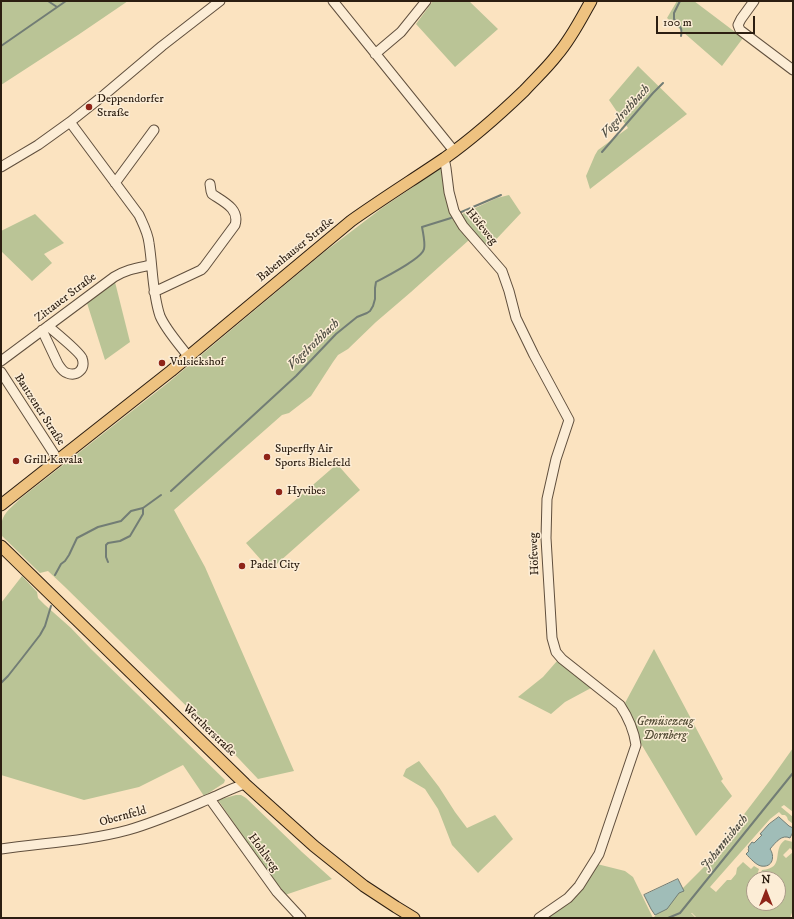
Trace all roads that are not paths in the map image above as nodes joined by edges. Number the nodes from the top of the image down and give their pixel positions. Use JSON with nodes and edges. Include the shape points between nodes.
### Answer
{"nodes":[{"id":1,"x":220,"y":1,"type":"edge"},
{"id":2,"x":333,"y":1,"type":"edge"},
{"id":3,"x":426,"y":1,"type":"edge"},
{"id":4,"x":591,"y":1,"type":"edge"},
{"id":5,"x":754,"y":1,"type":"edge"},
{"id":6,"x":375,"y":54,"type":"junction"},
{"id":7,"x":793,"y":70,"type":"edge"},
{"id":8,"x":70,"y":122,"type":"junction"},
{"id":9,"x":154,"y":130,"type":"dead end"},
{"id":10,"x":454,"y":151,"type":"junction"},
{"id":11,"x":444,"y":158,"type":"junction"},
{"id":12,"x":1,"y":167,"type":"edge"},
{"id":13,"x":115,"y":183,"type":"junction"},
{"id":14,"x":210,"y":184,"type":"dead end"},
{"id":15,"x":151,"y":265,"type":"junction"},
{"id":16,"x":154,"y":292,"type":"junction"},
{"id":17,"x":45,"y":328,"type":"junction"},
{"id":18,"x":188,"y":356,"type":"junction"},
{"id":19,"x":1,"y":361,"type":"edge"},
{"id":20,"x":1,"y":372,"type":"edge"},
{"id":21,"x":58,"y":460,"type":"junction"},
{"id":22,"x":1,"y":506,"type":"edge"},
{"id":23,"x":1,"y":546,"type":"edge"},
{"id":24,"x":245,"y":784,"type":"junction"},
{"id":25,"x":210,"y":799,"type":"junction"},
{"id":26,"x":1,"y":849,"type":"edge"},
{"id":27,"x":301,"y":918,"type":"edge"},
{"id":28,"x":414,"y":918,"type":"edge"},
{"id":29,"x":539,"y":918,"type":"edge"}],
"edges":[{"from":1,"to":8,"type":"street"},
{"from":2,"to":6,"type":"street"},
{"from":3,"to":6,"type":"street","via":[[401,32]]},
{"from":4,"to":10,"type":"main road","name":"Babenhauser Straße","via":[[565,46],[542,72],[479,132]]},
{"from":5,"to":7,"type":"street","via":[[738,25],[740,30]]},
{"from":6,"to":10,"type":"street"},
{"from":8,"to":12,"type":"street"},
{"from":8,"to":13,"type":"street"},
{"from":9,"to":13,"type":"street"},
{"from":10,"to":11,"type":"main road","name":"Babenhauser Straße"},
{"from":11,"to":18,"type":"main road","name":"Babenhauser Straße","via":[[352,221]]},
{"from":11,"to":29,"type":"street","name":"Höfeweg","via":[[454,211],[463,226],[502,271],[516,318],[569,420],[556,459],[548,499],[546,545],[552,638],[556,652],[562,660],[620,704],[630,724],[636,745],[599,854],[579,886],[568,898]]},
{"from":13,"to":15,"type":"street","via":[[144,224]]},
{"from":14,"to":16,"type":"street","via":[[212,194],[234,210],[235,225],[201,270]]},
{"from":15,"to":16,"type":"street"},
{"from":15,"to":17,"type":"street","name":"Zittauer Straße","via":[[122,272]]},
{"from":16,"to":18,"type":"street","via":[[161,318]]},
{"from":17,"to":17,"type":"street","via":[[60,368],[67,373],[76,374],[82,370],[81,355]]},
{"from":17,"to":19,"type":"street","name":"Zittauer Straße"},
{"from":18,"to":21,"type":"main road","name":"Babenhauser Straße"},
{"from":20,"to":21,"type":"street","name":"Bautzener Straße"},
{"from":21,"to":22,"type":"main road","name":"Babenhauser Straße"},
{"from":23,"to":24,"type":"main road","name":"Wertherstraße"},
{"from":24,"to":25,"type":"street","name":"Obernfeld"},
{"from":24,"to":28,"type":"main road","name":"Wertherstraße","via":[[346,873]]},
{"from":25,"to":26,"type":"street","name":"Obernfeld","via":[[128,830],[89,838]]},
{"from":25,"to":27,"type":"street","name":"Hohlweg","via":[[277,892]]}]}
